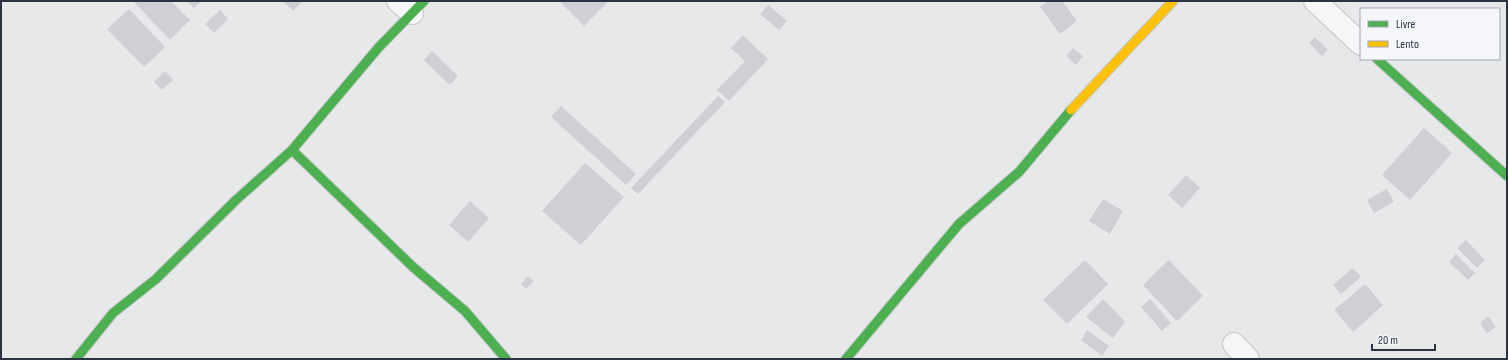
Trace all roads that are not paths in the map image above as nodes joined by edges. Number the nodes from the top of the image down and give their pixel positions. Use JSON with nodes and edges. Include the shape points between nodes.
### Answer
{"nodes":[{"id":1,"x":1173,"y":1,"type":"edge"},
{"id":2,"x":1314,"y":1,"type":"edge"},
{"id":3,"x":411,"y":5,"type":"edge"},
{"id":4,"x":1360,"y":43,"type":"edge"},
{"id":5,"x":1378,"y":60,"type":"edge"},
{"id":6,"x":292,"y":150,"type":"junction"},
{"id":7,"x":1507,"y":176,"type":"edge"},
{"id":8,"x":76,"y":359,"type":"edge"},
{"id":9,"x":506,"y":359,"type":"edge"},
{"id":10,"x":846,"y":359,"type":"edge"}],
"edges":[{"from":1,"to":10,"type":"street","via":[[1078,101],[1019,172],[960,224]]},
{"from":2,"to":4,"type":"street"},
{"from":3,"to":6,"type":"street"},
{"from":5,"to":7,"type":"street"},
{"from":6,"to":8,"type":"street","via":[[236,200],[156,279],[113,313]]},
{"from":6,"to":9,"type":"street","via":[[413,267],[465,311]]}]}
